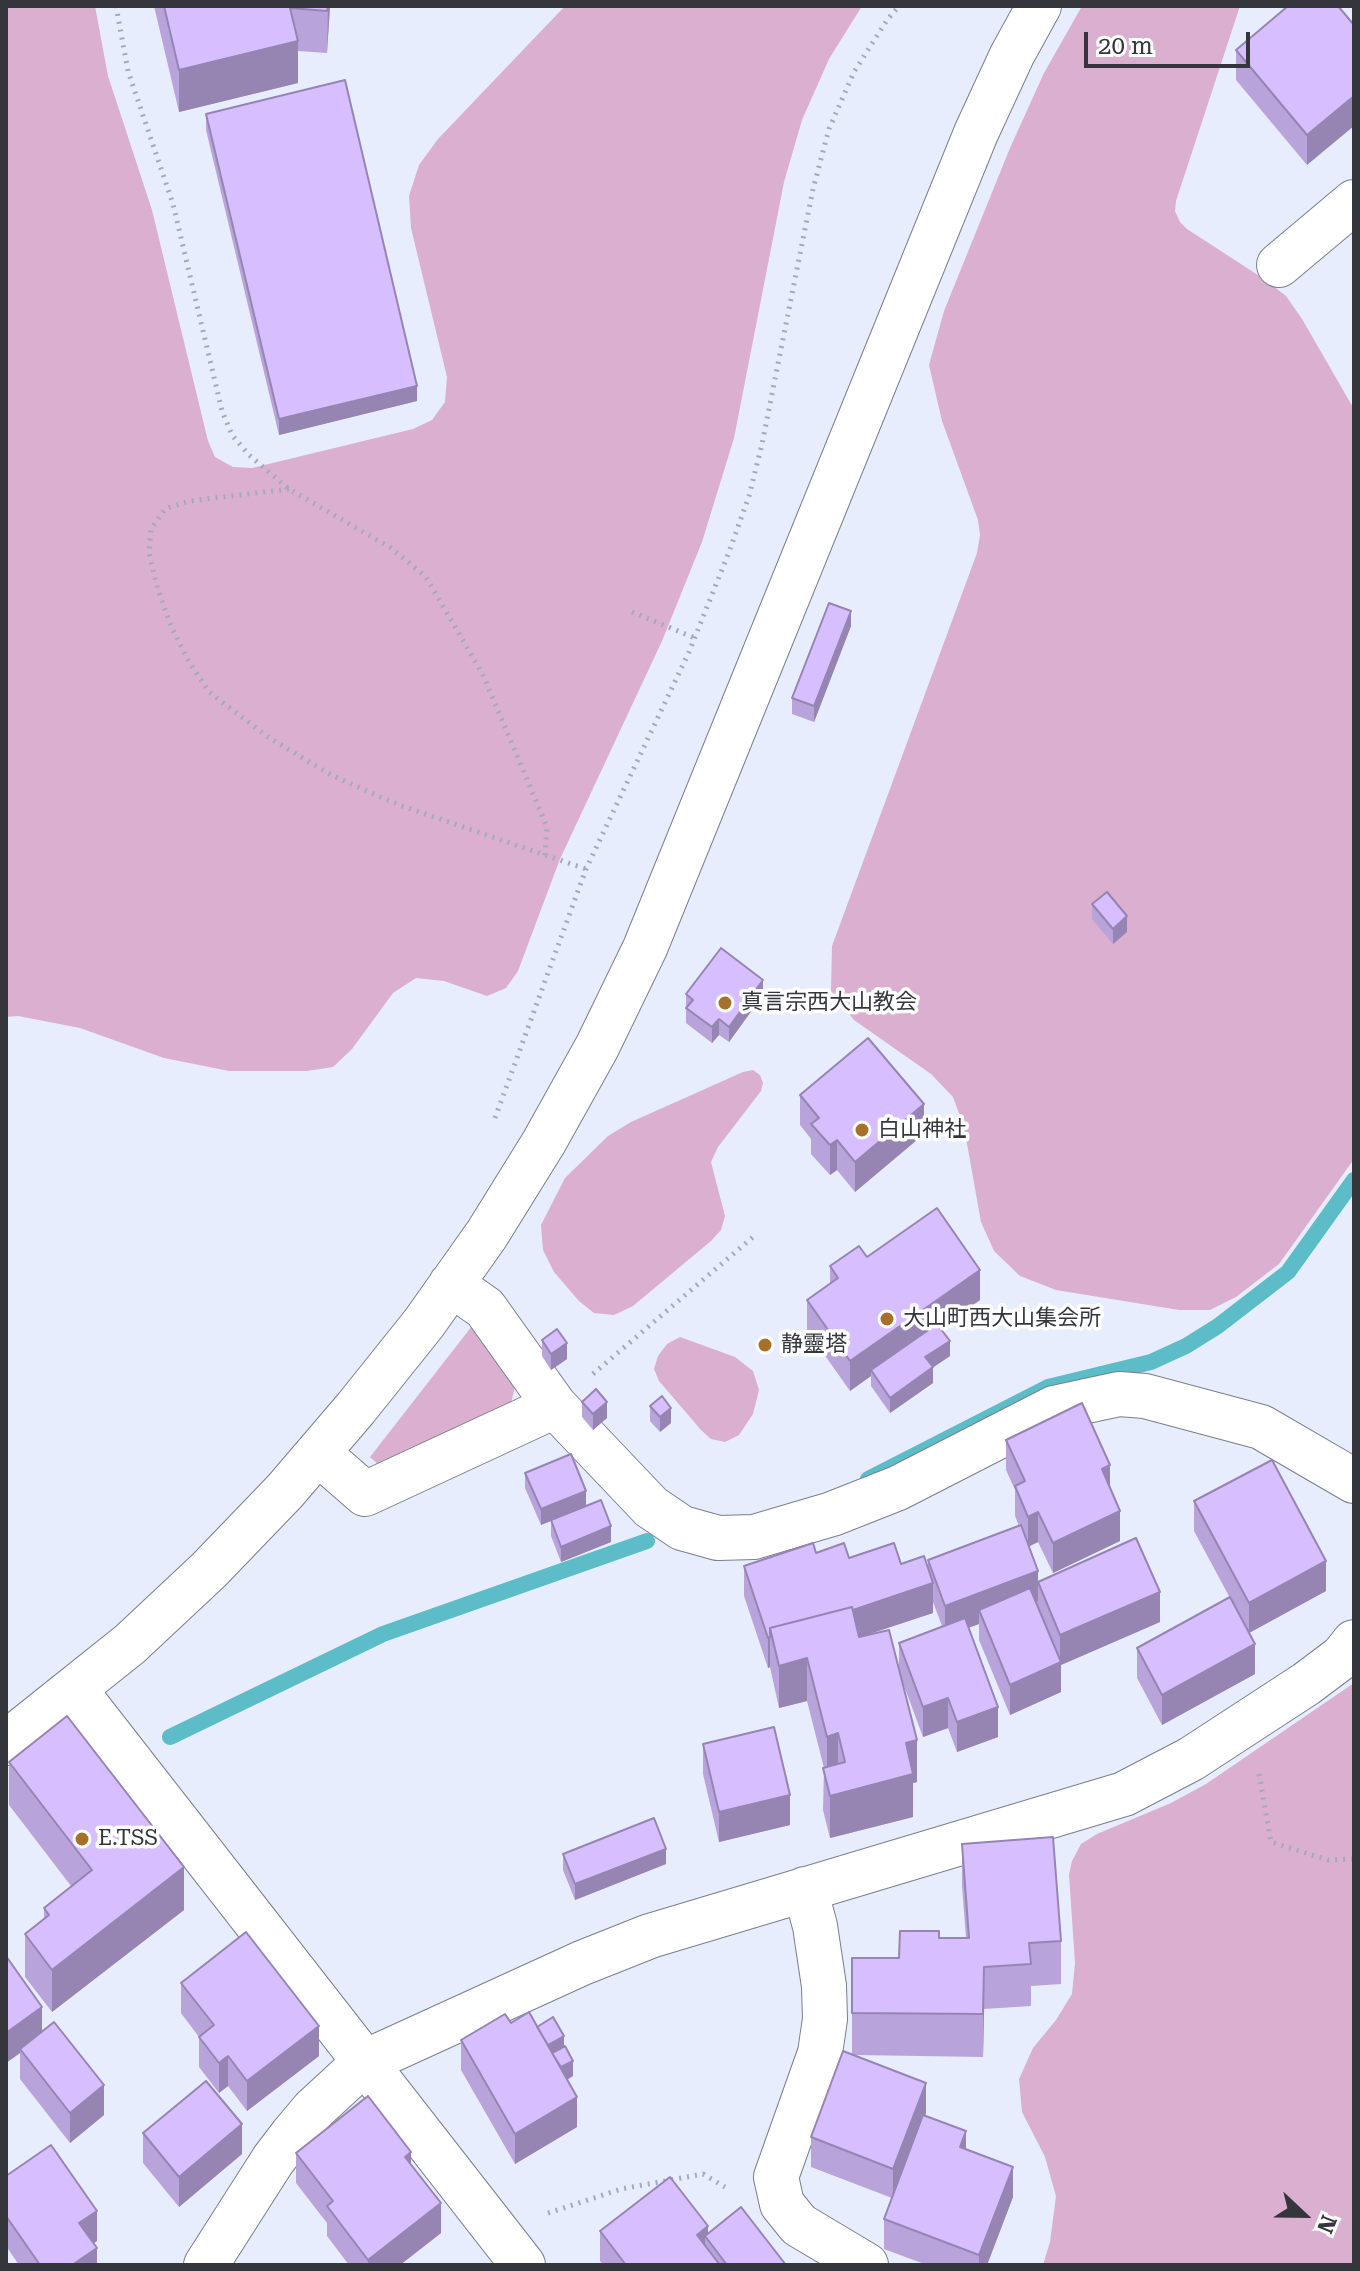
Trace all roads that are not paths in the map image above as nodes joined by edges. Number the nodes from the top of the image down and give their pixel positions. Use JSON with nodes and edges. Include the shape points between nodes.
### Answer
{"nodes":[{"id":1,"x":1039,"y":6,"type":"edge"},
{"id":2,"x":1354,"y":202,"type":"edge"},
{"id":3,"x":1279,"y":265,"type":"dead end"},
{"id":4,"x":451,"y":1284,"type":"junction"},
{"id":5,"x":555,"y":1406,"type":"junction"},
{"id":6,"x":318,"y":1453,"type":"junction"},
{"id":7,"x":1354,"y":1481,"type":"edge"},
{"id":8,"x":1354,"y":1642,"type":"edge"},
{"id":9,"x":74,"y":1689,"type":"junction"},
{"id":10,"x":6,"y":1743,"type":"edge"},
{"id":11,"x":805,"y":1889,"type":"junction"},
{"id":12,"x":365,"y":2062,"type":"junction"},
{"id":13,"x":513,"y":2252,"type":"edge"},
{"id":14,"x":206,"y":2265,"type":"edge"},
{"id":15,"x":866,"y":2265,"type":"edge"}],
"edges":[{"from":1,"to":4,"type":"street","via":[[976,133],[645,948],[544,1142]]},
{"from":2,"to":3,"type":"street"},
{"from":4,"to":5,"type":"street","via":[[485,1308]]},
{"from":4,"to":6,"type":"street"},
{"from":5,"to":6,"type":"street","via":[[365,1494]]},
{"from":5,"to":7,"type":"street","via":[[651,1507],[682,1528],[718,1538],[754,1537],[832,1514],[898,1488],[1054,1408],[1119,1394],[1261,1427]]},
{"from":6,"to":9,"type":"street","via":[[209,1570]]},
{"from":8,"to":11,"type":"street","via":[[1306,1684],[1191,1759],[1124,1794]]},
{"from":9,"to":10,"type":"street"},
{"from":9,"to":12,"type":"street"},
{"from":11,"to":12,"type":"street","via":[[616,1949]]},
{"from":11,"to":15,"type":"street","via":[[815,1926],[825,2019],[820,2053],[776,2177],[782,2204],[799,2225]]},
{"from":12,"to":13,"type":"street"},
{"from":12,"to":14,"type":"street","via":[[292,2135]]}]}
